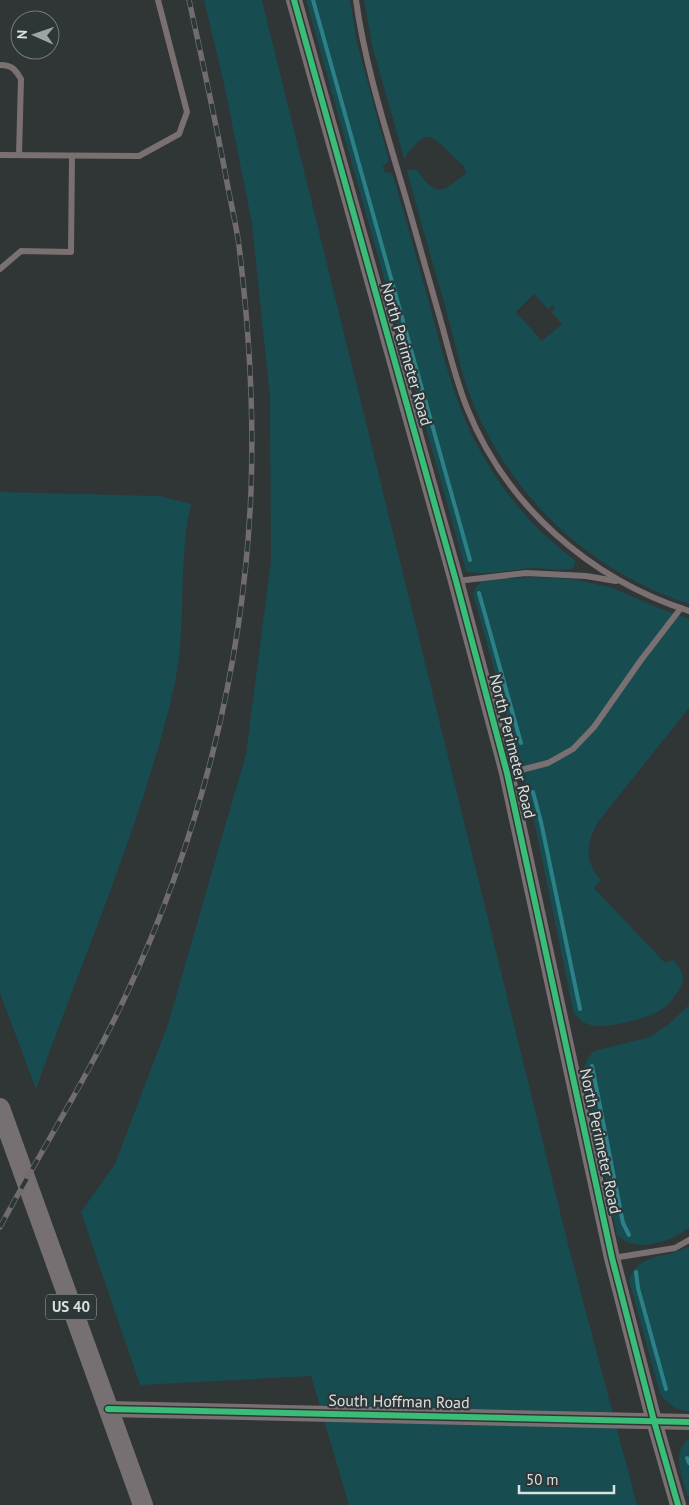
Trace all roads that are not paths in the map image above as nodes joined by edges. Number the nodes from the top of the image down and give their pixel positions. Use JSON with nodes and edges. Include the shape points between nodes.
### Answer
{"nodes":[{"id":1,"x":158,"y":0,"type":"edge"},
{"id":2,"x":294,"y":0,"type":"edge"},
{"id":3,"x":356,"y":0,"type":"edge"},
{"id":4,"x":0,"y":65,"type":"edge"},
{"id":5,"x":0,"y":155,"type":"edge"},
{"id":6,"x":19,"y":155,"type":"junction"},
{"id":7,"x":72,"y":156,"type":"junction"},
{"id":8,"x":0,"y":269,"type":"edge"},
{"id":9,"x":456,"y":581,"type":"junction"},
{"id":10,"x":622,"y":583,"type":"junction"},
{"id":11,"x":681,"y":608,"type":"junction"},
{"id":12,"x":689,"y":611,"type":"edge"},
{"id":13,"x":507,"y":774,"type":"junction"},
{"id":14,"x":0,"y":1108,"type":"edge"},
{"id":15,"x":689,"y":1240,"type":"edge"},
{"id":16,"x":612,"y":1258,"type":"junction"},
{"id":17,"x":108,"y":1409,"type":"junction"},
{"id":18,"x":654,"y":1421,"type":"junction"},
{"id":19,"x":689,"y":1422,"type":"edge"},
{"id":20,"x":143,"y":1505,"type":"edge"},
{"id":21,"x":678,"y":1505,"type":"edge"}],
"edges":[{"from":1,"to":7,"type":"lane","via":[[187,112],[179,134],[139,156]]},
{"from":2,"to":9,"type":"street","name":"North Perimeter Road"},
{"from":3,"to":10,"type":"lane","via":[[376,91],[457,378],[477,430],[511,485],[544,523],[575,552]]},
{"from":4,"to":6,"type":"lane","via":[[14,68],[21,78]]},
{"from":5,"to":6,"type":"lane"},
{"from":6,"to":7,"type":"lane"},
{"from":7,"to":8,"type":"lane","via":[[71,252],[21,251]]},
{"from":9,"to":10,"type":"lane","via":[[526,573],[586,576]]},
{"from":9,"to":13,"type":"street","name":"North Perimeter Road"},
{"from":10,"to":11,"type":"lane"},
{"from":11,"to":12,"type":"lane"},
{"from":11,"to":13,"type":"lane","via":[[594,727],[573,749],[548,763]]},
{"from":13,"to":16,"type":"street","name":"North Perimeter Road"},
{"from":14,"to":17,"type":"main road","number":"US 40"},
{"from":15,"to":16,"type":"lane","via":[[675,1248]]},
{"from":16,"to":18,"type":"street","name":"North Perimeter Road"},
{"from":17,"to":18,"type":"street","name":"South Hoffman Road"},
{"from":17,"to":20,"type":"main road","number":"US 40"},
{"from":18,"to":19,"type":"street","name":"South Hoffman Road"},
{"from":18,"to":21,"type":"street","name":"North Perimeter Road"}]}
